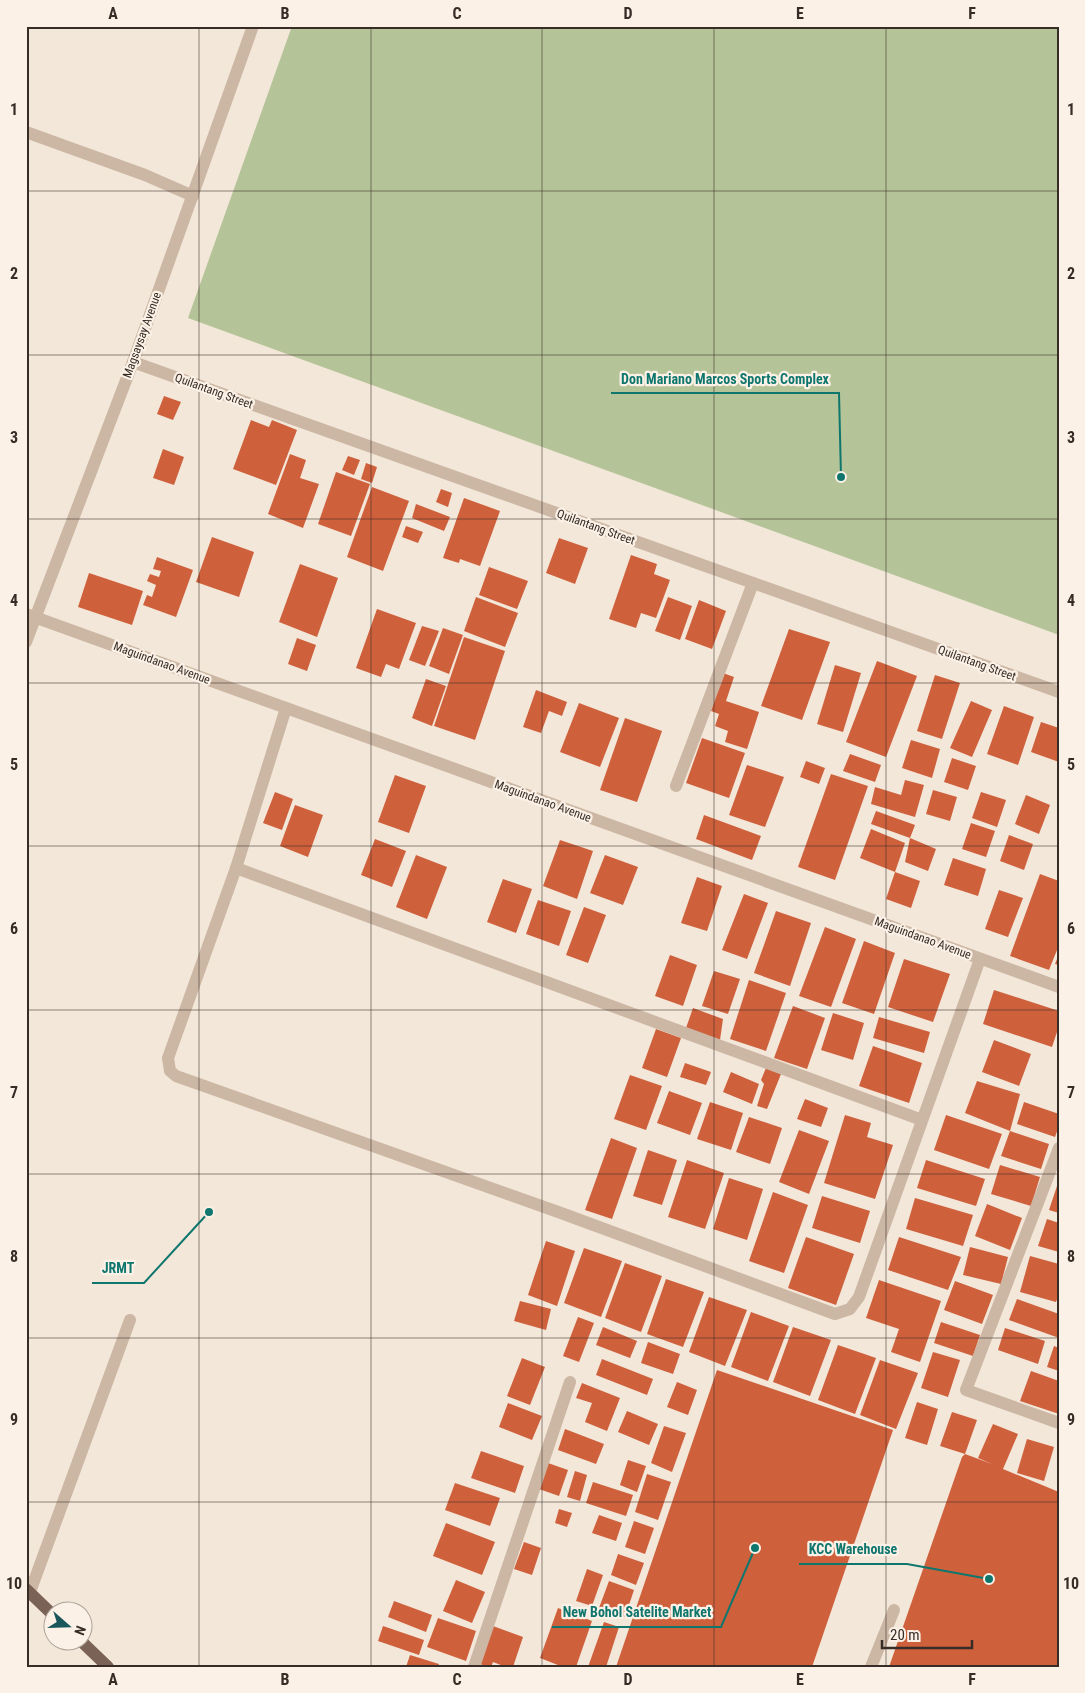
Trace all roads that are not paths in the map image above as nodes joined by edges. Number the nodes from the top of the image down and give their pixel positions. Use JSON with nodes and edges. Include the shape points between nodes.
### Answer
{"nodes":[{"id":1,"x":253,"y":26,"type":"edge"},
{"id":2,"x":26,"y":132,"type":"edge"},
{"id":3,"x":194,"y":196,"type":"junction"},
{"id":4,"x":133,"y":362,"type":"junction"},
{"id":5,"x":753,"y":583,"type":"junction"},
{"id":6,"x":31,"y":616,"type":"edge"},
{"id":7,"x":26,"y":642,"type":"edge"},
{"id":8,"x":1059,"y":692,"type":"edge"},
{"id":9,"x":286,"y":708,"type":"junction"},
{"id":10,"x":676,"y":786,"type":"dead end"},
{"id":11,"x":236,"y":868,"type":"junction"},
{"id":12,"x":980,"y":959,"type":"junction"},
{"id":13,"x":1059,"y":988,"type":"edge"},
{"id":14,"x":922,"y":1120,"type":"junction"},
{"id":15,"x":1059,"y":1148,"type":"edge"},
{"id":16,"x":130,"y":1320,"type":"dead end"},
{"id":17,"x":570,"y":1382,"type":"dead end"},
{"id":18,"x":1059,"y":1423,"type":"edge"},
{"id":19,"x":28,"y":1591,"type":"edge"},
{"id":20,"x":42,"y":1604,"type":"edge"},
{"id":21,"x":894,"y":1610,"type":"dead end"},
{"id":22,"x":90,"y":1650,"type":"edge"},
{"id":23,"x":108,"y":1667,"type":"edge"},
{"id":24,"x":474,"y":1667,"type":"edge"},
{"id":25,"x":870,"y":1667,"type":"edge"}],
"edges":[{"from":1,"to":3,"type":"street","name":"Magsaysay Avenue"},
{"from":2,"to":3,"type":"street"},
{"from":3,"to":4,"type":"street","name":"Magsaysay Avenue"},
{"from":4,"to":5,"type":"street","name":"Quilantang Street"},
{"from":4,"to":6,"type":"street","name":"Magsaysay Avenue"},
{"from":5,"to":8,"type":"street","name":"Quilantang Street"},
{"from":5,"to":10,"type":"street"},
{"from":6,"to":7,"type":"street","name":"Magsaysay Avenue"},
{"from":6,"to":9,"type":"street","name":"Maguindanao Avenue"},
{"from":9,"to":11,"type":"street"},
{"from":9,"to":12,"type":"street","name":"Maguindanao Avenue"},
{"from":11,"to":14,"type":"street"},
{"from":11,"to":14,"type":"street","via":[[168,1058],[170,1071],[176,1076],[836,1314],[850,1309],[859,1297]]},
{"from":12,"to":13,"type":"street","name":"Maguindanao Avenue"},
{"from":12,"to":14,"type":"street"},
{"from":15,"to":18,"type":"street","via":[[966,1390]]},
{"from":16,"to":19,"type":"street"},
{"from":17,"to":24,"type":"street"},
{"from":19,"to":20,"type":"main road"},
{"from":21,"to":25,"type":"street"},
{"from":22,"to":23,"type":"main road"}]}
